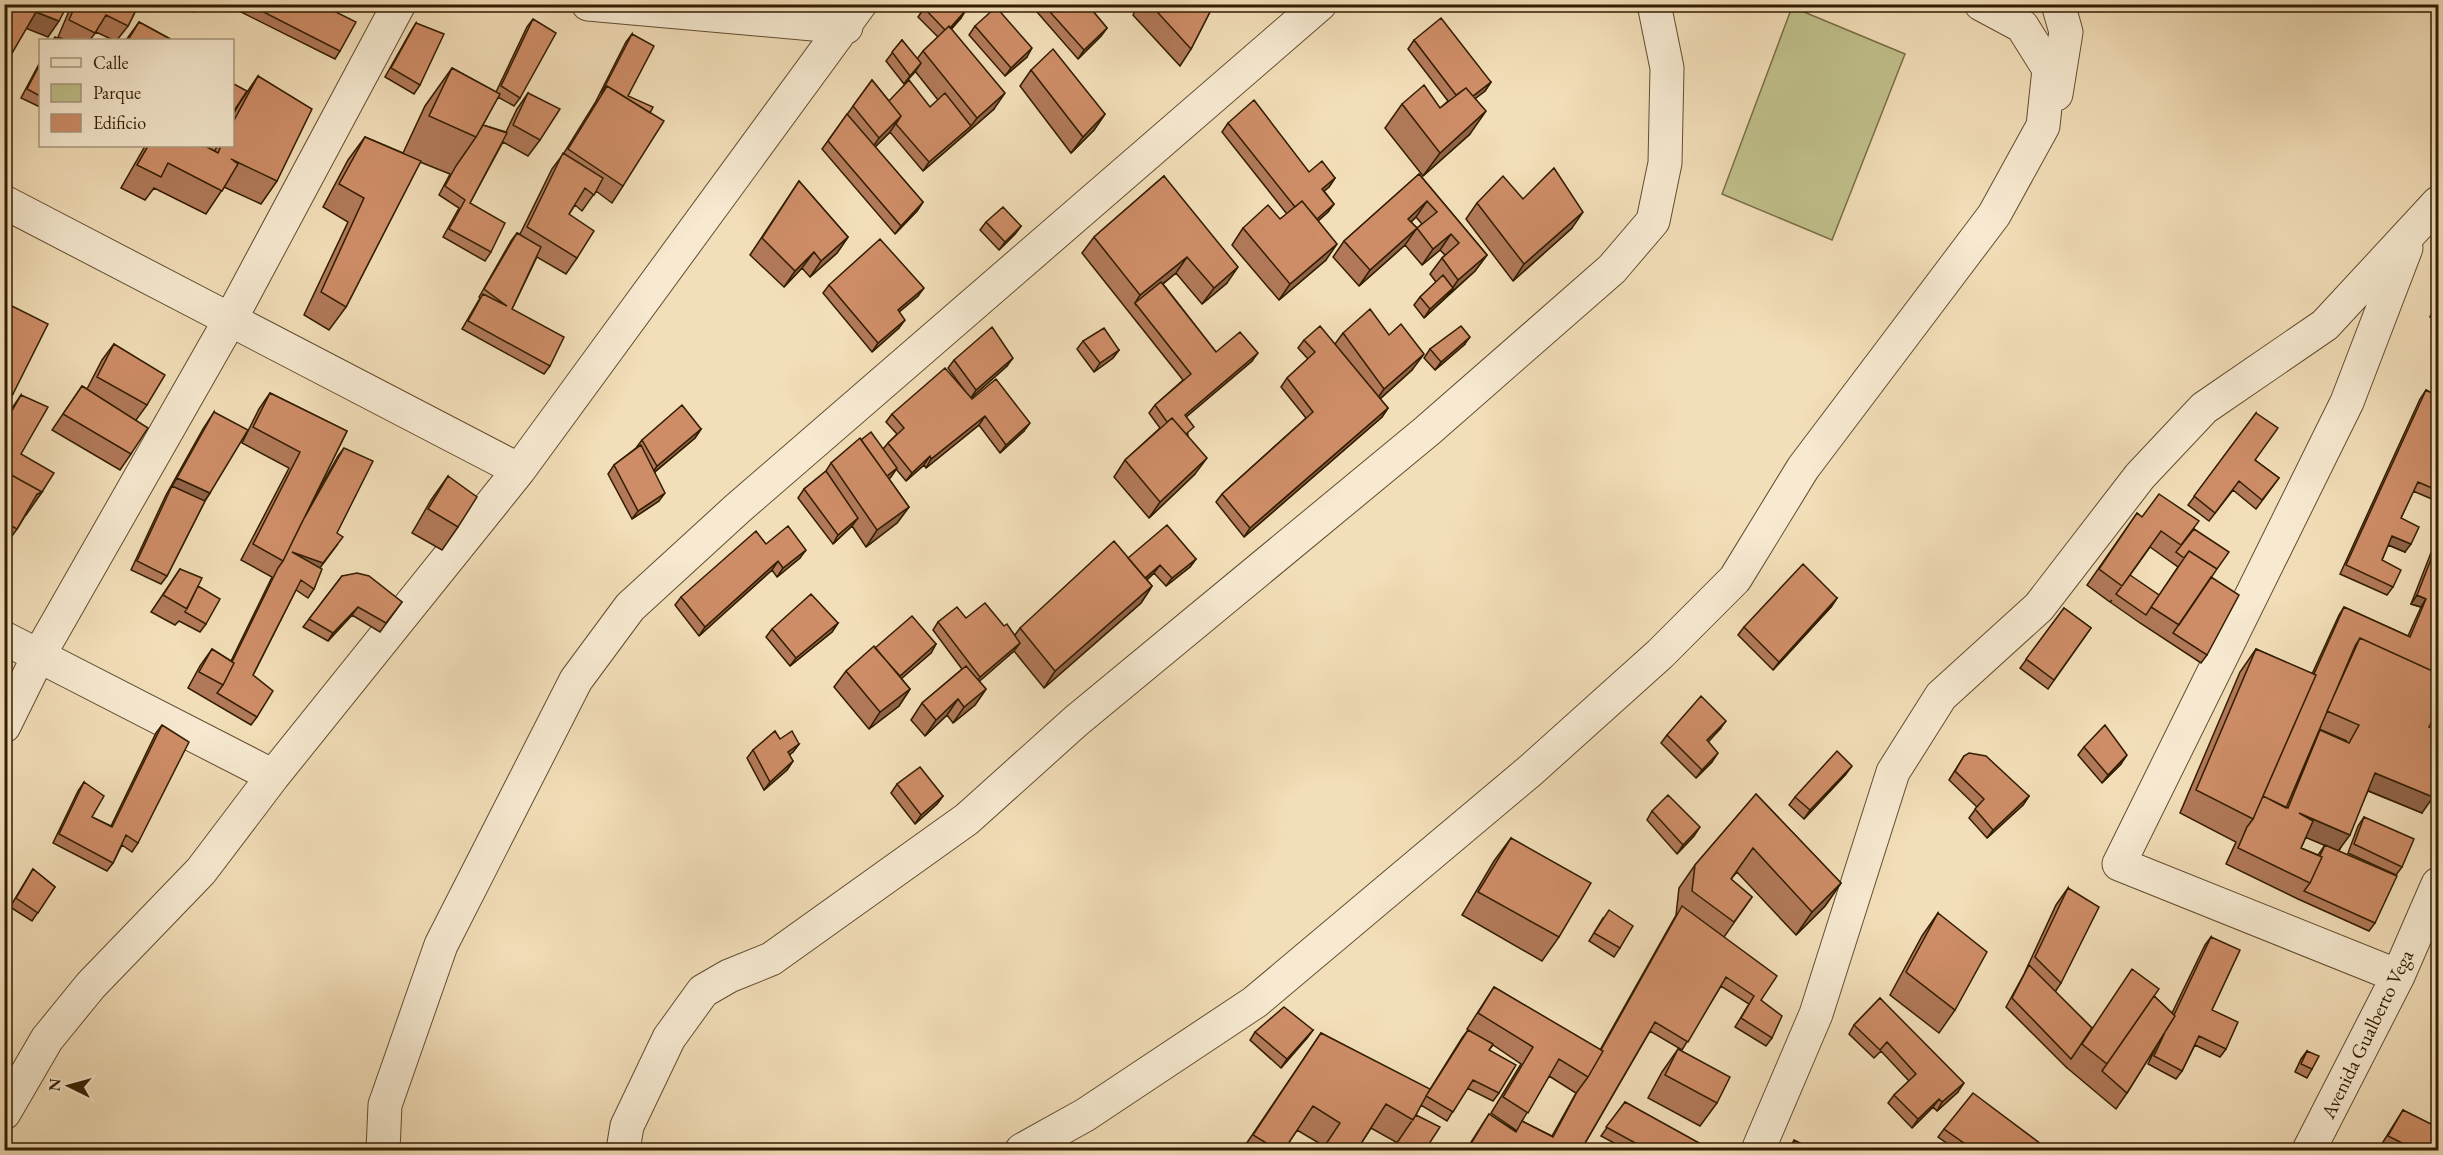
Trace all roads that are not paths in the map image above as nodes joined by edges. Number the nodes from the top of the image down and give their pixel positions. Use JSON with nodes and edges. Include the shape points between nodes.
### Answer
{"nodes":[{"id":1,"x":399,"y":4,"type":"edge"},
{"id":2,"x":588,"y":4,"type":"edge"},
{"id":3,"x":1320,"y":4,"type":"edge"},
{"id":4,"x":1654,"y":4,"type":"edge"},
{"id":5,"x":1981,"y":4,"type":"edge"},
{"id":6,"x":2058,"y":4,"type":"edge"},
{"id":7,"x":853,"y":16,"type":"edge"},
{"id":8,"x":2043,"y":126,"type":"junction"},
{"id":9,"x":4,"y":202,"type":"edge"},
{"id":10,"x":2439,"y":203,"type":"edge"},
{"id":11,"x":2412,"y":234,"type":"junction"},
{"id":12,"x":230,"y":321,"type":"junction"},
{"id":13,"x":519,"y":470,"type":"junction"},
{"id":14,"x":4,"y":638,"type":"edge"},
{"id":15,"x":39,"y":656,"type":"junction"},
{"id":16,"x":4,"y":726,"type":"edge"},
{"id":17,"x":273,"y":776,"type":"junction"},
{"id":18,"x":2439,"y":884,"type":"edge"},
{"id":19,"x":2397,"y":976,"type":"junction"},
{"id":20,"x":4,"y":1113,"type":"edge"},
{"id":21,"x":383,"y":1150,"type":"edge"},
{"id":22,"x":623,"y":1150,"type":"edge"},
{"id":23,"x":1022,"y":1150,"type":"edge"},
{"id":24,"x":1758,"y":1150,"type":"edge"},
{"id":25,"x":2309,"y":1150,"type":"edge"}],
"edges":[{"from":1,"to":12,"type":"street"},
{"from":2,"to":7,"type":"street"},
{"from":3,"to":21,"type":"street","via":[[737,509],[630,607],[576,680],[441,945],[385,1105]]},
{"from":4,"to":22,"type":"street","via":[[1667,68],[1665,163],[1653,221],[1612,269],[1427,431],[1076,721],[967,819],[771,959],[703,991],[669,1038],[627,1126]]},
{"from":5,"to":8,"type":"street","via":[[2022,26],[2049,69]]},
{"from":6,"to":8,"type":"street","via":[[2066,32],[2058,88]]},
{"from":7,"to":13,"type":"street"},
{"from":8,"to":23,"type":"street","via":[[1994,215],[1803,468],[1735,579],[1531,770],[1255,1002],[1085,1115]]},
{"from":9,"to":12,"type":"street"},
{"from":10,"to":11,"type":"street"},
{"from":11,"to":19,"type":"street","via":[[2347,402],[2120,864]]},
{"from":11,"to":24,"type":"street","via":[[2325,325],[2204,408],[2140,476],[2039,607],[1941,696],[1893,772],[1816,1014]]},
{"from":12,"to":13,"type":"street"},
{"from":12,"to":15,"type":"street"},
{"from":13,"to":17,"type":"street"},
{"from":14,"to":15,"type":"street"},
{"from":15,"to":16,"type":"street"},
{"from":15,"to":17,"type":"street"},
{"from":17,"to":20,"type":"street","via":[[201,871],[91,985],[47,1039]]},
{"from":18,"to":19,"type":"street","name":"Avenida Gualberto Vega"},
{"from":19,"to":25,"type":"street","name":"Avenida Gualberto Vega"}]}
